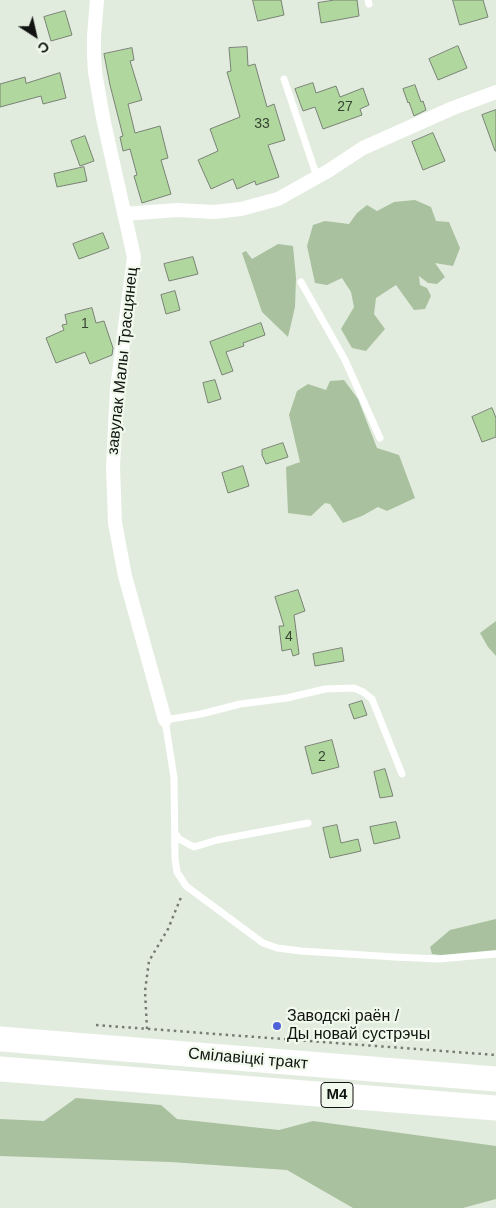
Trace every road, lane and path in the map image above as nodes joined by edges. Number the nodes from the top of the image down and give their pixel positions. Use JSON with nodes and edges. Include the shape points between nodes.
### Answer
{"nodes":[{"id":1,"x":97,"y":0,"type":"edge"},
{"id":2,"x":284,"y":79,"type":"dead end"},
{"id":3,"x":496,"y":92,"type":"edge"},
{"id":4,"x":317,"y":176,"type":"junction"},
{"id":5,"x":124,"y":214,"type":"junction"},
{"id":6,"x":301,"y":282,"type":"dead end"},
{"id":7,"x":380,"y":438,"type":"dead end"},
{"id":8,"x":165,"y":720,"type":"junction"},
{"id":9,"x":402,"y":774,"type":"dead end"},
{"id":10,"x":308,"y":823,"type":"dead end"},
{"id":11,"x":175,"y":833,"type":"junction"},
{"id":12,"x":186,"y":886,"type":"junction"},
{"id":13,"x":496,"y":954,"type":"edge"},
{"id":14,"x":88,"y":1025,"type":"dead end"},
{"id":15,"x":147,"y":1029,"type":"junction"},
{"id":16,"x":0,"y":1039,"type":"edge"},
{"id":17,"x":496,"y":1055,"type":"edge"},
{"id":18,"x":0,"y":1069,"type":"edge"},
{"id":19,"x":496,"y":1079,"type":"edge"},
{"id":20,"x":496,"y":1108,"type":"edge"}],
"edges":[{"from":1,"to":5,"type":"street","name":"завулак Малы Трасцянец","via":[[95,72]]},
{"from":2,"to":4,"type":"lane"},
{"from":3,"to":4,"type":"street","via":[[363,148]]},
{"from":4,"to":5,"type":"street","via":[[278,199],[241,209]]},
{"from":5,"to":8,"type":"street","name":"завулак Малы Трасцянец","via":[[134,257],[117,389],[113,467],[115,523],[125,576]]},
{"from":6,"to":7,"type":"lane","via":[[345,360]]},
{"from":8,"to":9,"type":"lane","via":[[325,689],[354,688],[372,699]]},
{"from":8,"to":11,"type":"lane","via":[[174,778]]},
{"from":10,"to":11,"type":"lane","via":[[194,847]]},
{"from":11,"to":12,"type":"lane","via":[[177,872]]},
{"from":12,"to":13,"type":"lane","via":[[263,943],[277,948],[439,959]]},
{"from":12,"to":15,"type":"path","via":[[168,929],[148,961],[145,991]]},
{"from":14,"to":15,"type":"path"},
{"from":15,"to":17,"type":"path"},
{"from":16,"to":19,"type":"highway","name":"Смілавіцкі тракт","number":"М4"},
{"from":18,"to":20,"type":"highway","name":"Смілавіцкі тракт","number":"М4"}]}
